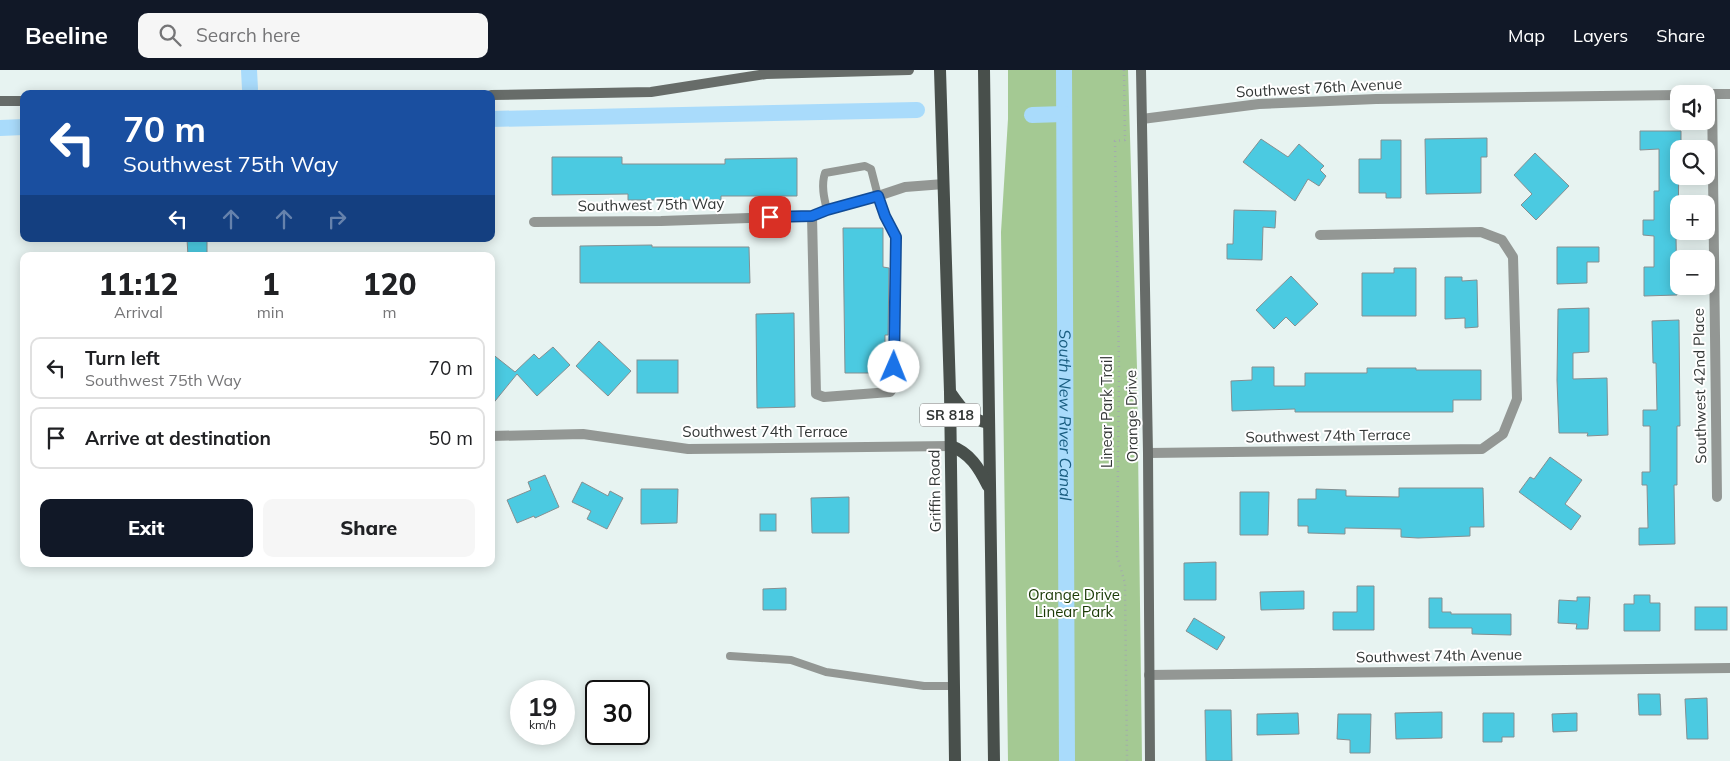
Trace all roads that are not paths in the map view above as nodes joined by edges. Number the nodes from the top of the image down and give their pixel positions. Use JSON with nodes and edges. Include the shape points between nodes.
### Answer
{"nodes":[{"id":1,"x":909,"y":70,"type":"edge"},
{"id":2,"x":940,"y":70,"type":"edge"},
{"id":3,"x":984,"y":70,"type":"edge"},
{"id":4,"x":1141,"y":70,"type":"edge"},
{"id":5,"x":765,"y":72,"type":"edge"},
{"id":6,"x":495,"y":94,"type":"edge"},
{"id":7,"x":1715,"y":94,"type":"edge"},
{"id":8,"x":1730,"y":94,"type":"edge"},
{"id":9,"x":1670,"y":95,"type":"edge"},
{"id":10,"x":0,"y":101,"type":"edge"},
{"id":11,"x":20,"y":101,"type":"edge"},
{"id":12,"x":1142,"y":119,"type":"junction"},
{"id":13,"x":1710,"y":130,"type":"edge"},
{"id":14,"x":944,"y":184,"type":"junction"},
{"id":15,"x":878,"y":196,"type":"junction"},
{"id":16,"x":827,"y":210,"type":"junction"},
{"id":17,"x":812,"y":216,"type":"junction"},
{"id":18,"x":534,"y":222,"type":"dead end"},
{"id":19,"x":1320,"y":234,"type":"dead end"},
{"id":20,"x":950,"y":392,"type":"junction"},
{"id":21,"x":989,"y":424,"type":"junction"},
{"id":22,"x":495,"y":436,"type":"edge"},
{"id":23,"x":951,"y":446,"type":"junction"},
{"id":24,"x":1148,"y":453,"type":"junction"},
{"id":25,"x":990,"y":491,"type":"junction"},
{"id":26,"x":1717,"y":497,"type":"dead end"},
{"id":27,"x":730,"y":656,"type":"dead end"},
{"id":28,"x":1730,"y":668,"type":"edge"},
{"id":29,"x":1149,"y":675,"type":"junction"},
{"id":30,"x":954,"y":686,"type":"junction"},
{"id":31,"x":955,"y":761,"type":"edge"},
{"id":32,"x":994,"y":761,"type":"edge"},
{"id":33,"x":1150,"y":761,"type":"edge"}],
"edges":[{"from":1,"to":5,"type":"street"},
{"from":2,"to":14,"type":"main road","name":"Griffin Road","number":"SR 818"},
{"from":3,"to":21,"type":"main road","number":"SR 818"},
{"from":4,"to":12,"type":"street","name":"Orange Drive"},
{"from":5,"to":6,"type":"street","via":[[651,92]]},
{"from":7,"to":8,"type":"street"},
{"from":9,"to":12,"type":"street","name":"Southwest 76th Avenue","via":[[1347,100],[1259,104]]},
{"from":10,"to":11,"type":"street"},
{"from":12,"to":24,"type":"street","name":"Orange Drive"},
{"from":13,"to":26,"type":"street","name":"Southwest 42nd Place"},
{"from":14,"to":15,"type":"street","name":"Southwest 75th Way","via":[[905,187]]},
{"from":14,"to":20,"type":"main road","name":"Griffin Road","number":"SR 818"},
{"from":15,"to":16,"type":"street","name":"Southwest 75th Way"},
{"from":15,"to":16,"type":"lane","via":[[871,169],[865,166],[825,173]]},
{"from":15,"to":17,"type":"street","via":[[896,237],[894,386],[890,392],[824,397],[816,394]]},
{"from":16,"to":17,"type":"street","name":"Southwest 75th Way"},
{"from":17,"to":18,"type":"street","name":"Southwest 75th Way"},
{"from":19,"to":24,"type":"street","name":"Southwest 74th Terrace","via":[[1481,232],[1502,240],[1513,257],[1517,399],[1503,434],[1482,449]]},
{"from":20,"to":21,"type":"main road","via":[[970,417]]},
{"from":20,"to":23,"type":"main road","name":"Griffin Road","number":"SR 818"},
{"from":21,"to":25,"type":"main road","number":"SR 818"},
{"from":22,"to":23,"type":"street","name":"Southwest 74th Terrace","via":[[583,434],[688,449]]},
{"from":23,"to":25,"type":"main road","via":[[970,457]]},
{"from":23,"to":30,"type":"main road","name":"Griffin Road","number":"SR 818"},
{"from":24,"to":29,"type":"street","name":"Orange Drive"},
{"from":25,"to":32,"type":"main road","number":"SR 818"},
{"from":27,"to":30,"type":"lane","via":[[791,660],[826,672],[924,686]]},
{"from":28,"to":29,"type":"street","name":"Southwest 74th Avenue"},
{"from":29,"to":33,"type":"street","name":"Orange Drive"},
{"from":30,"to":31,"type":"main road","name":"Griffin Road","number":"SR 818"}]}
